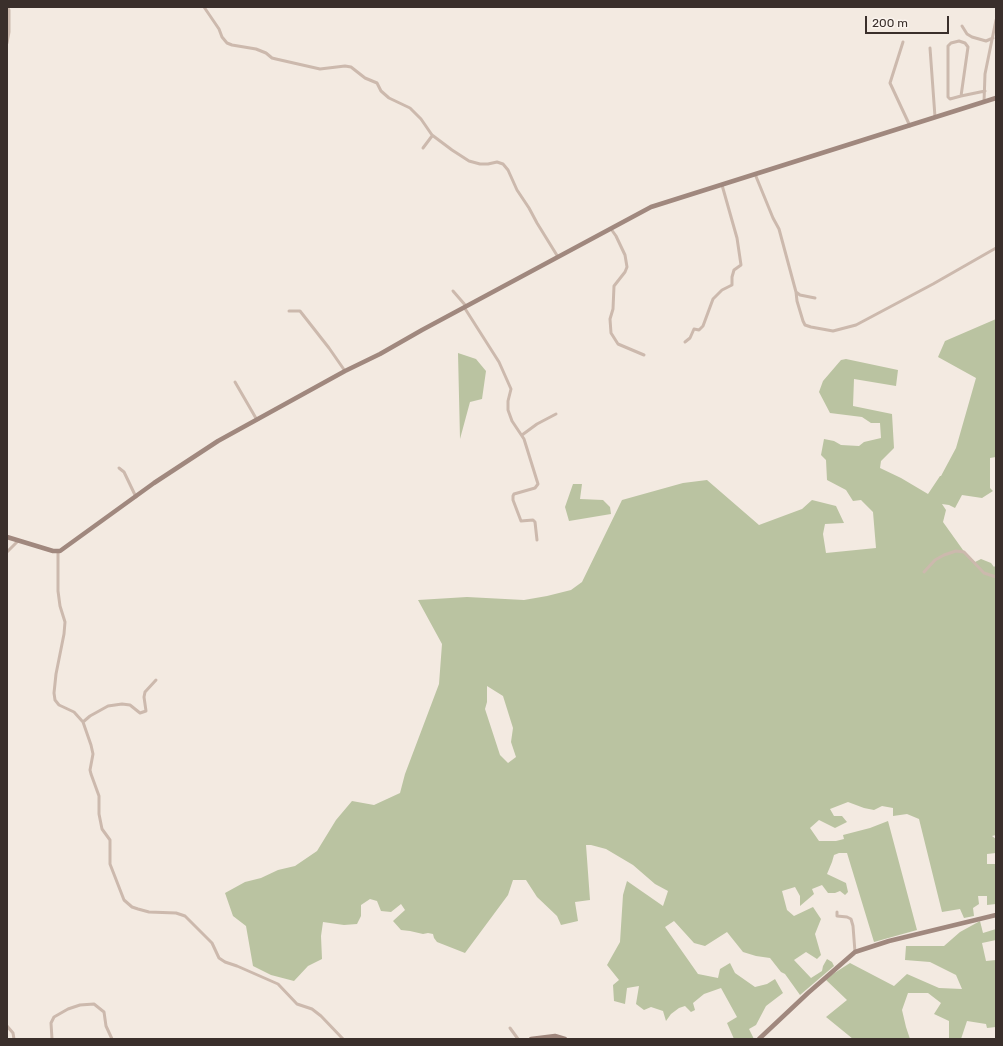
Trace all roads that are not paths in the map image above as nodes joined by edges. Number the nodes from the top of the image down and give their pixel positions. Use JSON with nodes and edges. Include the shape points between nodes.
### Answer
{"nodes":[{"id":1,"x":7,"y":7,"type":"edge"},
{"id":2,"x":204,"y":7,"type":"edge"},
{"id":3,"x":996,"y":20,"type":"edge"},
{"id":4,"x":962,"y":26,"type":"dead end"},
{"id":5,"x":993,"y":38,"type":"junction"},
{"id":6,"x":903,"y":42,"type":"dead end"},
{"id":7,"x":7,"y":43,"type":"edge"},
{"id":8,"x":930,"y":48,"type":"dead end"},
{"id":9,"x":984,"y":91,"type":"junction"},
{"id":10,"x":961,"y":96,"type":"junction"},
{"id":11,"x":996,"y":98,"type":"edge"},
{"id":12,"x":984,"y":102,"type":"junction"},
{"id":13,"x":935,"y":117,"type":"junction"},
{"id":14,"x":910,"y":126,"type":"junction"},
{"id":15,"x":432,"y":136,"type":"junction"},
{"id":16,"x":423,"y":148,"type":"dead end"},
{"id":17,"x":755,"y":174,"type":"junction"},
{"id":18,"x":722,"y":185,"type":"junction"},
{"id":19,"x":611,"y":229,"type":"junction"},
{"id":20,"x":996,"y":248,"type":"edge"},
{"id":21,"x":558,"y":257,"type":"junction"},
{"id":22,"x":453,"y":291,"type":"dead end"},
{"id":23,"x":796,"y":292,"type":"junction"},
{"id":24,"x":814,"y":298,"type":"dead end"},
{"id":25,"x":465,"y":307,"type":"junction"},
{"id":26,"x":289,"y":311,"type":"dead end"},
{"id":27,"x":685,"y":342,"type":"dead end"},
{"id":28,"x":644,"y":355,"type":"dead end"},
{"id":29,"x":345,"y":371,"type":"junction"},
{"id":30,"x":235,"y":382,"type":"dead end"},
{"id":31,"x":556,"y":414,"type":"dead end"},
{"id":32,"x":257,"y":420,"type":"junction"},
{"id":33,"x":522,"y":435,"type":"junction"},
{"id":34,"x":119,"y":468,"type":"dead end"},
{"id":35,"x":136,"y":497,"type":"junction"},
{"id":36,"x":7,"y":537,"type":"edge"},
{"id":37,"x":20,"y":540,"type":"junction"},
{"id":38,"x":537,"y":540,"type":"dead end"},
{"id":39,"x":7,"y":552,"type":"edge"},
{"id":40,"x":58,"y":552,"type":"junction"},
{"id":41,"x":924,"y":572,"type":"dead end"},
{"id":42,"x":996,"y":577,"type":"edge"},
{"id":43,"x":156,"y":680,"type":"dead end"},
{"id":44,"x":83,"y":722,"type":"junction"},
{"id":45,"x":837,"y":912,"type":"dead end"},
{"id":46,"x":996,"y":915,"type":"edge"},
{"id":47,"x":855,"y":952,"type":"junction"},
{"id":48,"x":7,"y":1026,"type":"edge"},
{"id":49,"x":510,"y":1028,"type":"dead end"},
{"id":50,"x":12,"y":1033,"type":"junction"},
{"id":51,"x":14,"y":1039,"type":"edge"},
{"id":52,"x":17,"y":1039,"type":"edge"},
{"id":53,"x":52,"y":1039,"type":"edge"},
{"id":54,"x":112,"y":1039,"type":"edge"},
{"id":55,"x":343,"y":1039,"type":"edge"},
{"id":56,"x":518,"y":1039,"type":"edge"},
{"id":57,"x":531,"y":1039,"type":"edge"},
{"id":58,"x":565,"y":1039,"type":"edge"},
{"id":59,"x":759,"y":1039,"type":"edge"}],
"edges":[{"from":1,"to":7,"type":"street"},
{"from":2,"to":15,"type":"street","via":[[222,37],[232,45],[256,48],[272,58],[320,69],[345,66],[351,68],[377,83],[389,98],[410,108]]},
{"from":3,"to":5,"type":"street"},
{"from":4,"to":5,"type":"street","via":[[972,38],[986,41]]},
{"from":5,"to":9,"type":"street","via":[[987,59]]},
{"from":6,"to":14,"type":"street","via":[[890,83]]},
{"from":8,"to":13,"type":"street"},
{"from":9,"to":10,"type":"street"},
{"from":9,"to":12,"type":"street"},
{"from":10,"to":10,"type":"street","via":[[968,47],[965,43],[955,42],[948,46],[948,97],[950,99]]},
{"from":11,"to":12,"type":"main road"},
{"from":12,"to":13,"type":"main road"},
{"from":13,"to":14,"type":"main road"},
{"from":14,"to":17,"type":"main road"},
{"from":15,"to":16,"type":"street"},
{"from":15,"to":21,"type":"street","via":[[469,161],[480,164],[503,164]]},
{"from":17,"to":18,"type":"main road"},
{"from":17,"to":23,"type":"street","via":[[781,234]]},
{"from":18,"to":19,"type":"main road","via":[[651,206]]},
{"from":18,"to":27,"type":"street","via":[[737,238],[741,265],[734,270],[732,285],[713,299],[703,326],[699,330],[694,329]]},
{"from":19,"to":21,"type":"main road"},
{"from":19,"to":28,"type":"street","via":[[625,255],[627,267],[614,286],[611,333],[618,344]]},
{"from":20,"to":23,"type":"street","via":[[856,325],[833,331],[805,324]]},
{"from":21,"to":25,"type":"main road"},
{"from":22,"to":25,"type":"street"},
{"from":23,"to":24,"type":"street"},
{"from":25,"to":29,"type":"main road"},
{"from":25,"to":33,"type":"street","via":[[499,362],[511,389],[508,410]]},
{"from":26,"to":29,"type":"street","via":[[300,311]]},
{"from":29,"to":32,"type":"main road"},
{"from":30,"to":32,"type":"street"},
{"from":31,"to":33,"type":"street"},
{"from":32,"to":35,"type":"main road","via":[[204,450]]},
{"from":33,"to":38,"type":"street","via":[[538,484],[535,488],[514,494],[513,500],[521,521],[535,522]]},
{"from":34,"to":35,"type":"street","via":[[124,472]]},
{"from":35,"to":40,"type":"main road"},
{"from":36,"to":37,"type":"main road"},
{"from":37,"to":39,"type":"street"},
{"from":37,"to":40,"type":"main road"},
{"from":40,"to":44,"type":"street","via":[[58,591],[65,622],[54,696],[59,705],[74,712]]},
{"from":41,"to":42,"type":"street","via":[[935,560],[956,551],[964,552],[984,573]]},
{"from":43,"to":44,"type":"street","via":[[145,692],[146,710],[140,713],[130,705],[108,706]]},
{"from":44,"to":55,"type":"street","via":[[93,754],[90,770],[99,796],[102,829],[110,840],[110,864],[124,900],[132,907],[149,912],[185,916],[212,943],[219,958],[278,984],[297,1004],[312,1009],[321,1016]]},
{"from":45,"to":47,"type":"street","via":[[837,916],[851,919]]},
{"from":46,"to":47,"type":"main road","via":[[889,941]]},
{"from":47,"to":59,"type":"main road"},
{"from":48,"to":50,"type":"street"},
{"from":49,"to":56,"type":"street"},
{"from":50,"to":51,"type":"street"},
{"from":50,"to":52,"type":"street"},
{"from":53,"to":54,"type":"street","via":[[51,1023],[54,1017],[80,1005],[94,1004],[104,1012],[106,1026]]},
{"from":57,"to":58,"type":"main road","via":[[555,1036]]}]}
